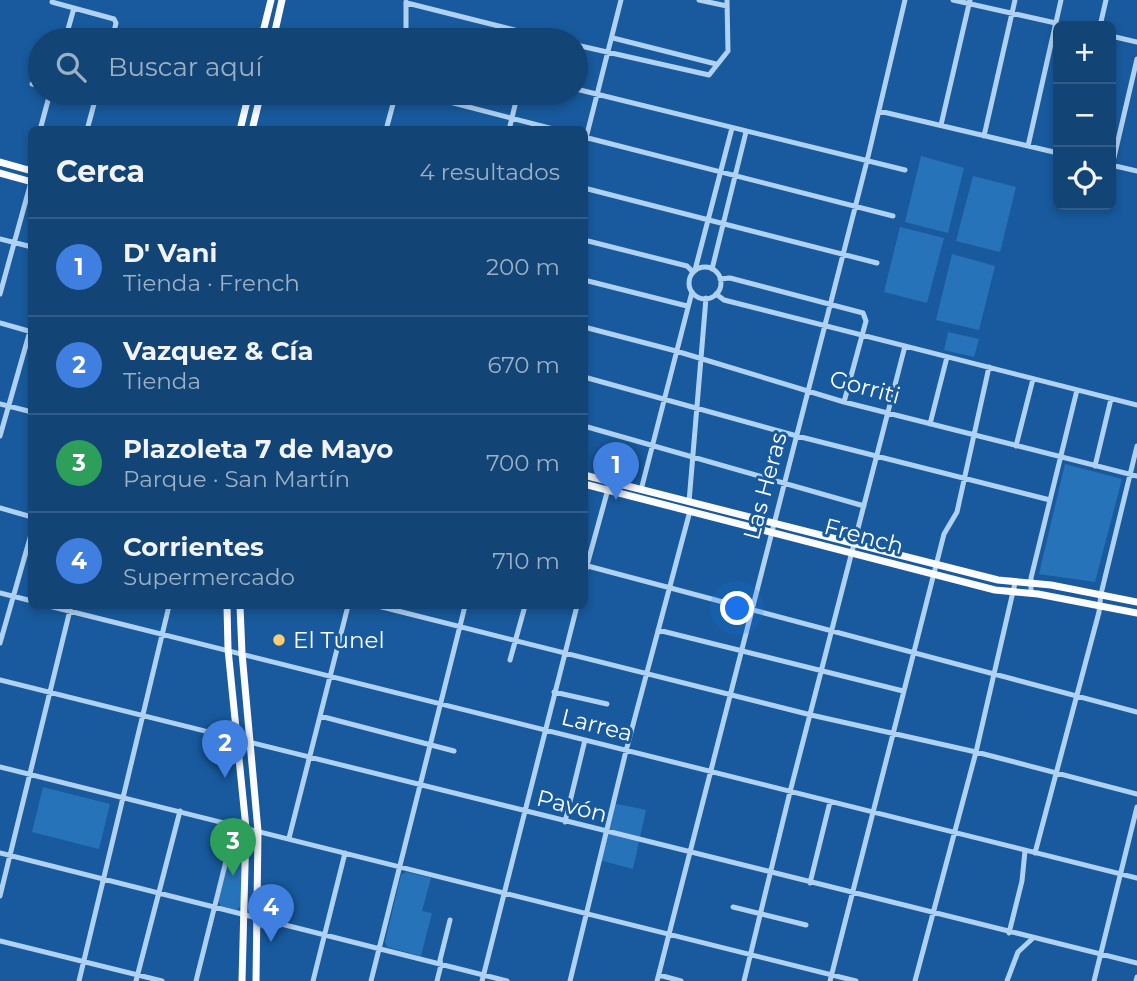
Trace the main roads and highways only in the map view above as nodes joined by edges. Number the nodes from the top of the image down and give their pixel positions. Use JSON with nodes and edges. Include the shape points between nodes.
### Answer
{"nodes":[{"id":1,"x":271,"y":0,"type":"edge"},
{"id":2,"x":282,"y":0,"type":"edge"},
{"id":3,"x":264,"y":28,"type":"edge"},
{"id":4,"x":276,"y":28,"type":"edge"},
{"id":5,"x":246,"y":105,"type":"edge"},
{"id":6,"x":258,"y":105,"type":"edge"},
{"id":7,"x":241,"y":126,"type":"edge"},
{"id":8,"x":253,"y":126,"type":"edge"},
{"id":9,"x":0,"y":162,"type":"edge"},
{"id":10,"x":28,"y":169,"type":"edge"},
{"id":11,"x":0,"y":173,"type":"edge"},
{"id":12,"x":28,"y":181,"type":"edge"},
{"id":13,"x":588,"y":477,"type":"edge"},
{"id":14,"x":588,"y":484,"type":"edge"},
{"id":15,"x":609,"y":486,"type":"junction"},
{"id":16,"x":772,"y":527,"type":"junction"},
{"id":17,"x":853,"y":548,"type":"junction"},
{"id":18,"x":1031,"y":589,"type":"junction"},
{"id":19,"x":1137,"y":602,"type":"edge"},
{"id":20,"x":227,"y":609,"type":"edge"},
{"id":21,"x":240,"y":609,"type":"edge"},
{"id":22,"x":1137,"y":613,"type":"edge"},
{"id":23,"x":242,"y":981,"type":"edge"},
{"id":24,"x":256,"y":981,"type":"edge"}],
"edges":[{"from":1,"to":3,"type":"main road"},
{"from":2,"to":4,"type":"main road"},
{"from":5,"to":7,"type":"main road"},
{"from":6,"to":8,"type":"main road"},
{"from":9,"to":10,"type":"main road"},
{"from":11,"to":12,"type":"main road"},
{"from":13,"to":15,"type":"main road","name":"French"},
{"from":14,"to":15,"type":"main road","name":"French"},
{"from":15,"to":16,"type":"main road","name":"French","via":[[690,511]]},
{"from":15,"to":16,"type":"main road","name":"French","via":[[641,489]]},
{"from":16,"to":17,"type":"main road","name":"French"},
{"from":17,"to":18,"type":"main road","name":"French"},
{"from":17,"to":18,"type":"main road","name":"French","via":[[1014,593]]},
{"from":18,"to":19,"type":"main road","name":"French","via":[[1051,585]]},
{"from":18,"to":22,"type":"main road","name":"French"},
{"from":20,"to":23,"type":"main road","via":[[246,828]]},
{"from":21,"to":24,"type":"main road","via":[[258,831]]}]}
